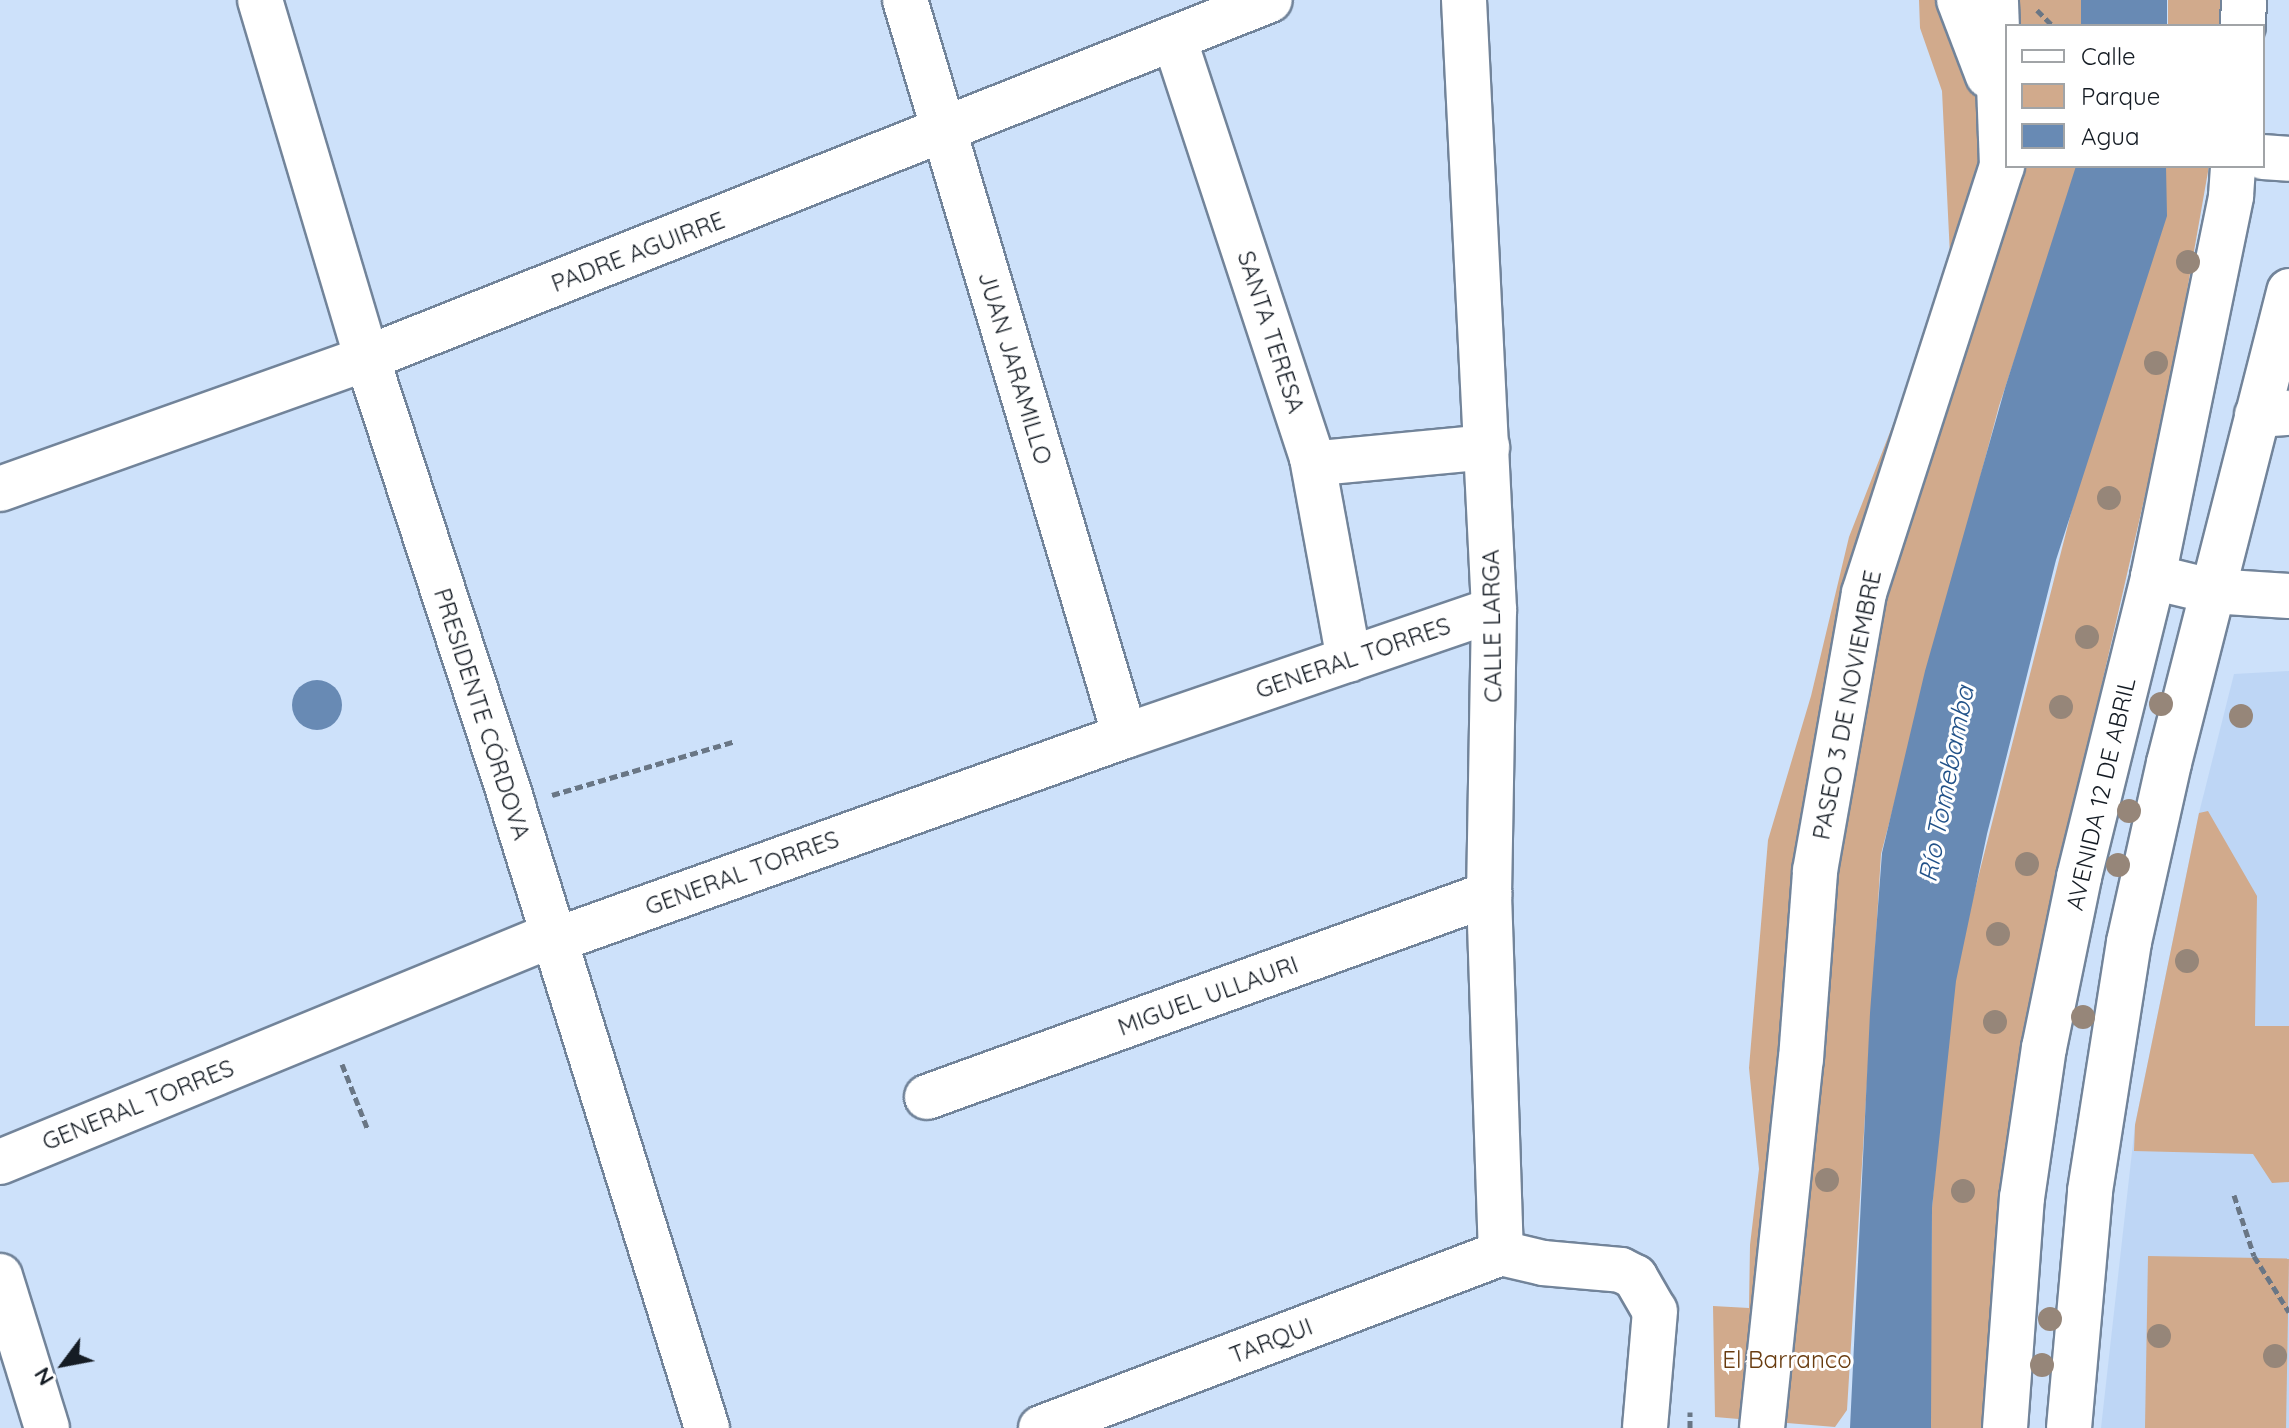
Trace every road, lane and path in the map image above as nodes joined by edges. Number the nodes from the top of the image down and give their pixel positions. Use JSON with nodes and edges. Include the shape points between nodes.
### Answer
{"nodes":[{"id":1,"x":260,"y":0,"type":"edge"},
{"id":2,"x":905,"y":0,"type":"edge"},
{"id":3,"x":1270,"y":0,"type":"edge"},
{"id":4,"x":1464,"y":0,"type":"edge"},
{"id":5,"x":1959,"y":0,"type":"edge"},
{"id":6,"x":1996,"y":0,"type":"edge"},
{"id":7,"x":2244,"y":0,"type":"edge"},
{"id":8,"x":2243,"y":24,"type":"edge"},
{"id":9,"x":1174,"y":38,"type":"junction"},
{"id":10,"x":2001,"y":123,"type":"junction"},
{"id":11,"x":944,"y":132,"type":"junction"},
{"id":12,"x":2265,"y":157,"type":"edge"},
{"id":13,"x":2289,"y":159,"type":"edge"},
{"id":14,"x":2233,"y":168,"type":"edge"},
{"id":15,"x":2289,"y":291,"type":"edge"},
{"id":16,"x":367,"y":358,"type":"junction"},
{"id":17,"x":2273,"y":414,"type":"edge"},
{"id":18,"x":1487,"y":447,"type":"junction"},
{"id":19,"x":1312,"y":458,"type":"junction"},
{"id":20,"x":0,"y":489,"type":"edge"},
{"id":21,"x":2153,"y":577,"type":"junction"},
{"id":22,"x":2211,"y":591,"type":"junction"},
{"id":23,"x":2289,"y":596,"type":"edge"},
{"id":24,"x":1494,"y":610,"type":"junction"},
{"id":25,"x":1349,"y":660,"type":"junction"},
{"id":26,"x":1125,"y":736,"type":"junction"},
{"id":27,"x":735,"y":741,"type":"dead end"},
{"id":28,"x":513,"y":806,"type":"junction"},
{"id":29,"x":1489,"y":894,"type":"junction"},
{"id":30,"x":553,"y":941,"type":"junction"},
{"id":31,"x":328,"y":1027,"type":"junction"},
{"id":32,"x":927,"y":1097,"type":"dead end"},
{"id":33,"x":368,"y":1130,"type":"dead end"},
{"id":34,"x":0,"y":1162,"type":"edge"},
{"id":35,"x":2234,"y":1195,"type":"dead end"},
{"id":36,"x":2022,"y":1198,"type":"junction"},
{"id":37,"x":2089,"y":1201,"type":"junction"},
{"id":38,"x":1501,"y":1253,"type":"junction"},
{"id":39,"x":1621,"y":1270,"type":"junction"},
{"id":40,"x":0,"y":1276,"type":"edge"},
{"id":41,"x":2289,"y":1312,"type":"edge"},
{"id":42,"x":47,"y":1428,"type":"edge"},
{"id":43,"x":707,"y":1428,"type":"edge"},
{"id":44,"x":1041,"y":1428,"type":"edge"},
{"id":45,"x":1621,"y":1428,"type":"edge"},
{"id":46,"x":1645,"y":1428,"type":"edge"},
{"id":47,"x":1762,"y":1428,"type":"edge"},
{"id":48,"x":2005,"y":1428,"type":"edge"},
{"id":49,"x":2069,"y":1428,"type":"edge"}],
"edges":[{"from":1,"to":16,"type":"street","name":"PRESIDENTE CÓRDOVA"},
{"from":2,"to":11,"type":"street","name":"JUAN JARAMILLO"},
{"from":3,"to":9,"type":"street","name":"PADRE AGUIRRE"},
{"from":4,"to":18,"type":"street","name":"CALLE LARGA"},
{"from":5,"to":10,"type":"street"},
{"from":6,"to":10,"type":"street","name":"PASEO 3 DE NOVIEMBRE"},
{"from":7,"to":8,"type":"street"},
{"from":9,"to":11,"type":"street","name":"PADRE AGUIRRE"},
{"from":9,"to":19,"type":"street","name":"SANTA TERESA"},
{"from":10,"to":47,"type":"street","name":"PASEO 3 DE NOVIEMBRE","via":[[2002,166],[1864,593],[1815,871]]},
{"from":11,"to":16,"type":"street","name":"PADRE AGUIRRE"},
{"from":11,"to":26,"type":"street","name":"JUAN JARAMILLO"},
{"from":12,"to":13,"type":"street"},
{"from":14,"to":21,"type":"street","name":"AVENIDA 12 DE ABRIL"},
{"from":15,"to":17,"type":"street"},
{"from":16,"to":20,"type":"street","name":"PADRE AGUIRRE"},
{"from":16,"to":28,"type":"street","name":"PRESIDENTE CÓRDOVA"},
{"from":17,"to":22,"type":"street"},
{"from":18,"to":19,"type":"street","via":[[1319,463]]},
{"from":18,"to":24,"type":"street","name":"CALLE LARGA"},
{"from":19,"to":25,"type":"street","name":"SANTA TERESA"},
{"from":21,"to":22,"type":"street"},
{"from":21,"to":36,"type":"street","name":"AVENIDA 12 DE ABRIL","via":[[2070,924],[2044,1048]]},
{"from":22,"to":23,"type":"street"},
{"from":22,"to":37,"type":"street","via":[[2129,942]]},
{"from":24,"to":25,"type":"street","name":"GENERAL TORRES"},
{"from":24,"to":29,"type":"street","name":"CALLE LARGA"},
{"from":25,"to":26,"type":"street","name":"GENERAL TORRES"},
{"from":26,"to":30,"type":"street","name":"GENERAL TORRES"},
{"from":27,"to":28,"type":"path"},
{"from":28,"to":30,"type":"street","name":"PRESIDENTE CÓRDOVA"},
{"from":29,"to":32,"type":"street","name":"MIGUEL ULLAURI"},
{"from":29,"to":38,"type":"street","name":"CALLE LARGA"},
{"from":30,"to":31,"type":"street","name":"GENERAL TORRES","via":[[540,940]]},
{"from":30,"to":43,"type":"street","name":"PRESIDENTE CÓRDOVA"},
{"from":31,"to":33,"type":"path"},
{"from":31,"to":34,"type":"street","name":"GENERAL TORRES"},
{"from":35,"to":41,"type":"path","via":[[2254,1256]]},
{"from":36,"to":37,"type":"street"},
{"from":36,"to":48,"type":"street","name":"AVENIDA 12 DE ABRIL"},
{"from":37,"to":49,"type":"street"},
{"from":38,"to":39,"type":"street","via":[[1543,1263]]},
{"from":38,"to":44,"type":"street","name":"TARQUI"},
{"from":39,"to":45,"type":"street","via":[[1636,1333]]},
{"from":39,"to":46,"type":"street","via":[[1635,1277],[1655,1311]]},
{"from":40,"to":42,"type":"street"}]}
